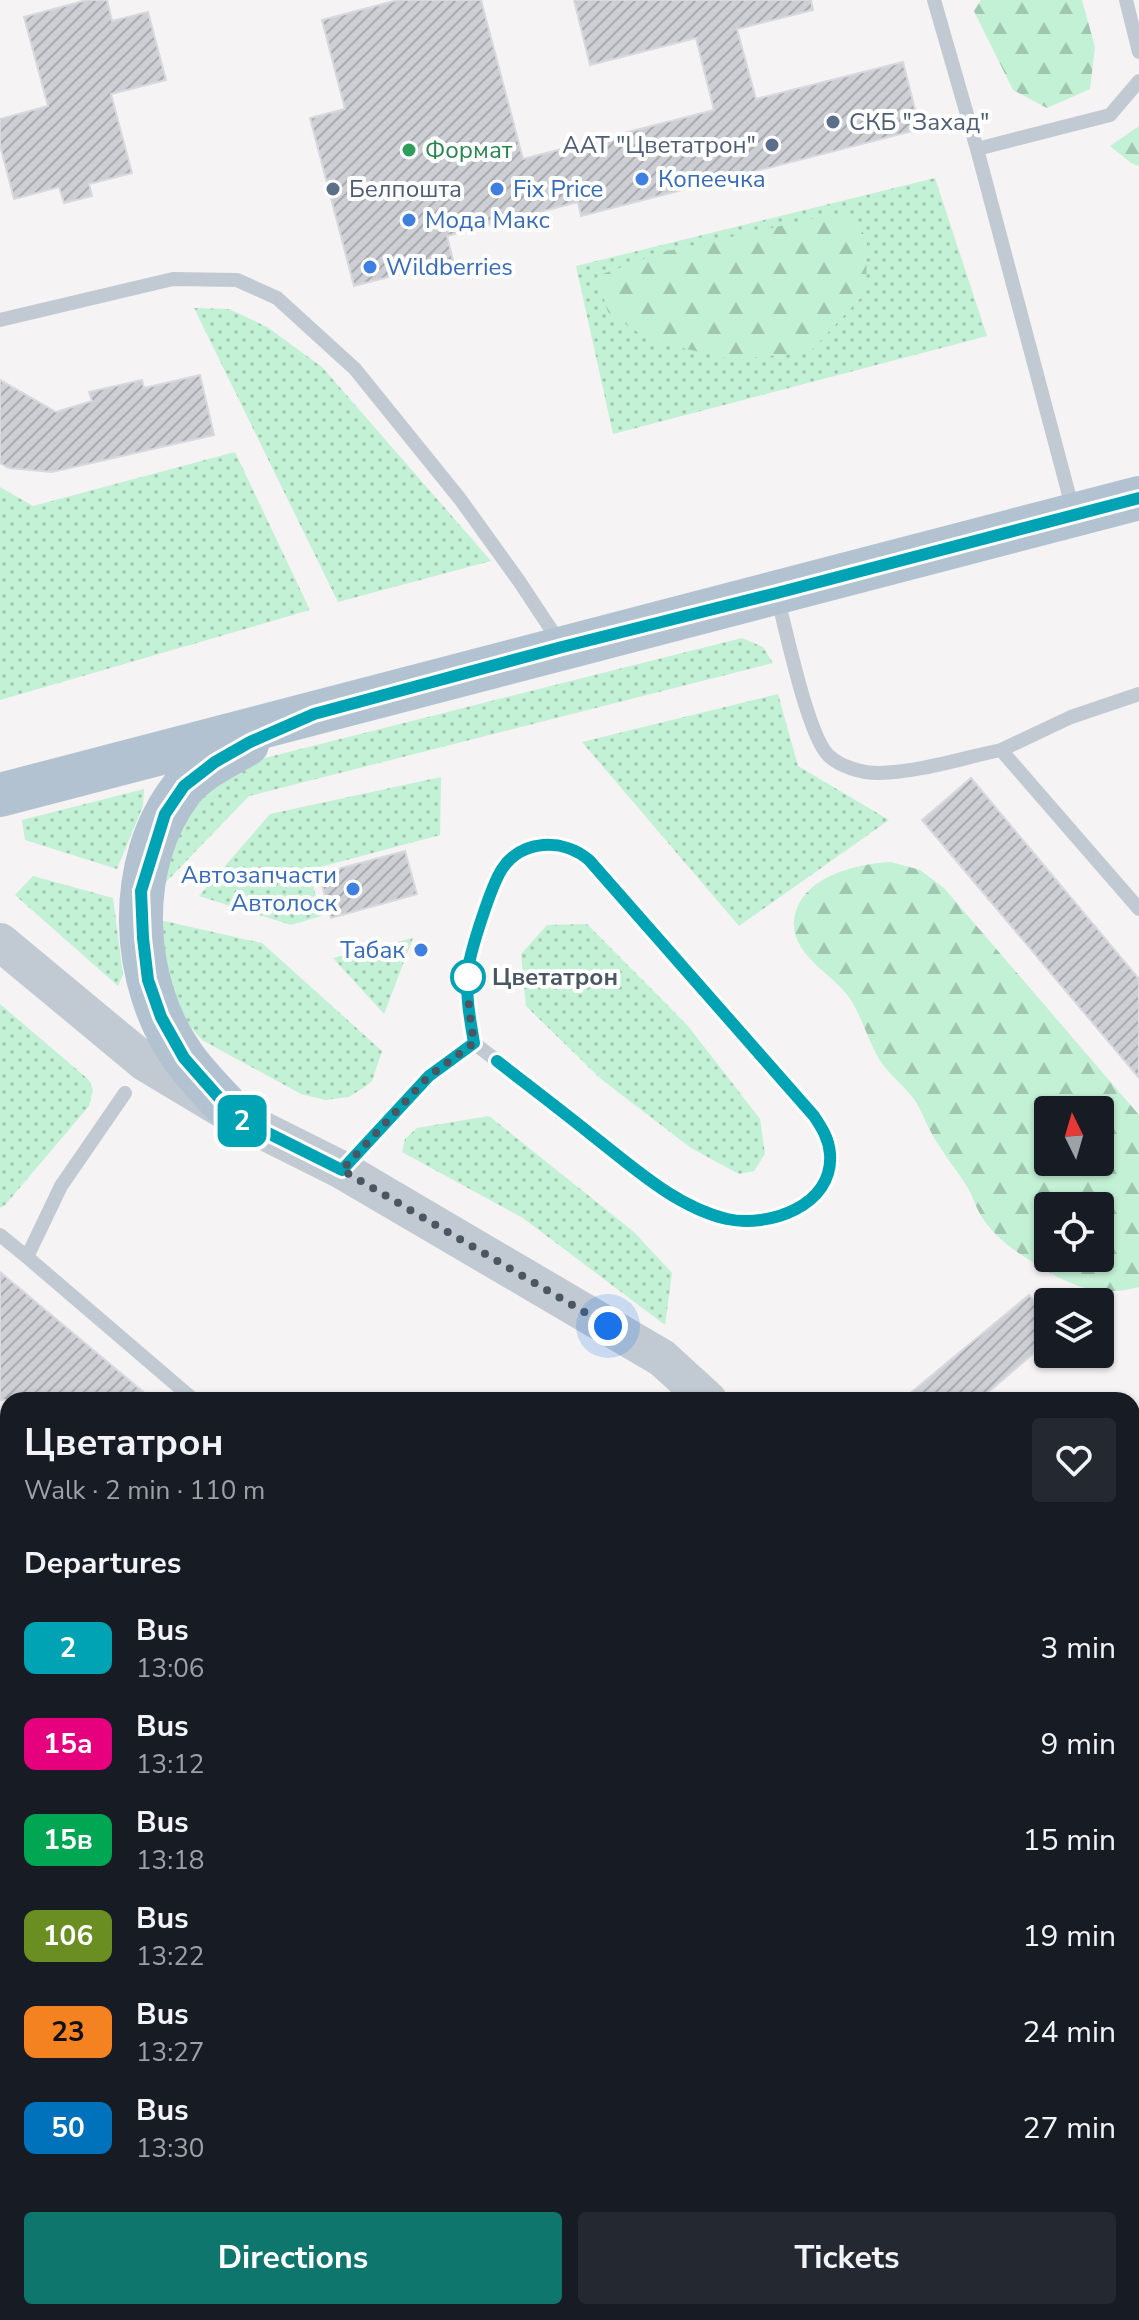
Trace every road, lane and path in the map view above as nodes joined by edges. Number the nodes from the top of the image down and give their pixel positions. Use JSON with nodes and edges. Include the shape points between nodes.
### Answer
{"nodes":[{"id":1,"x":934,"y":0,"type":"edge"},
{"id":2,"x":1126,"y":0,"type":"edge"},
{"id":3,"x":1139,"y":52,"type":"edge"},
{"id":4,"x":1139,"y":81,"type":"edge"},
{"id":5,"x":977,"y":149,"type":"junction"},
{"id":6,"x":0,"y":320,"type":"edge"},
{"id":7,"x":1139,"y":498,"type":"edge"},
{"id":8,"x":1074,"y":515,"type":"junction"},
{"id":9,"x":777,"y":593,"type":"junction"},
{"id":10,"x":562,"y":647,"type":"junction"},
{"id":11,"x":1139,"y":694,"type":"edge"},
{"id":12,"x":314,"y":714,"type":"junction"},
{"id":13,"x":1001,"y":750,"type":"junction"},
{"id":14,"x":0,"y":795,"type":"edge"},
{"id":15,"x":1139,"y":909,"type":"edge"},
{"id":16,"x":0,"y":942,"type":"edge"},
{"id":17,"x":474,"y":1043,"type":"junction"},
{"id":18,"x":125,"y":1093,"type":"dead end"},
{"id":19,"x":236,"y":1117,"type":"junction"},
{"id":20,"x":342,"y":1170,"type":"junction"},
{"id":21,"x":0,"y":1235,"type":"edge"},
{"id":22,"x":27,"y":1257,"type":"junction"},
{"id":23,"x":185,"y":1392,"type":"edge"},
{"id":24,"x":689,"y":1392,"type":"edge"}],
"edges":[{"from":1,"to":5,"type":"lane"},
{"from":2,"to":3,"type":"lane"},
{"from":4,"to":5,"type":"lane","via":[[1110,115]]},
{"from":5,"to":8,"type":"lane"},
{"from":6,"to":10,"type":"lane","via":[[173,279],[237,280],[277,298],[355,369],[460,499]]},
{"from":7,"to":8,"type":"main road"},
{"from":8,"to":9,"type":"main road"},
{"from":9,"to":10,"type":"main road"},
{"from":9,"to":13,"type":"lane","via":[[819,741],[839,764],[876,773]]},
{"from":10,"to":12,"type":"main road"},
{"from":11,"to":13,"type":"lane","via":[[1071,717]]},
{"from":12,"to":14,"type":"main road"},
{"from":12,"to":19,"type":"main road","via":[[250,742],[184,786],[165,814],[141,891],[148,980],[161,1017],[184,1058]]},
{"from":13,"to":15,"type":"lane"},
{"from":16,"to":19,"type":"street","via":[[146,1063]]},
{"from":17,"to":17,"type":"lane","via":[[642,1175],[705,1212],[755,1221],[780,1217],[803,1206],[828,1175],[826,1133],[814,1116],[577,850],[545,844],[503,868],[468,969]]},
{"from":17,"to":20,"type":"lane","via":[[429,1076]]},
{"from":18,"to":22,"type":"lane","via":[[61,1186]]},
{"from":19,"to":20,"type":"street"},
{"from":20,"to":24,"type":"street","via":[[662,1358]]},
{"from":21,"to":22,"type":"lane"},
{"from":22,"to":23,"type":"lane"}]}
